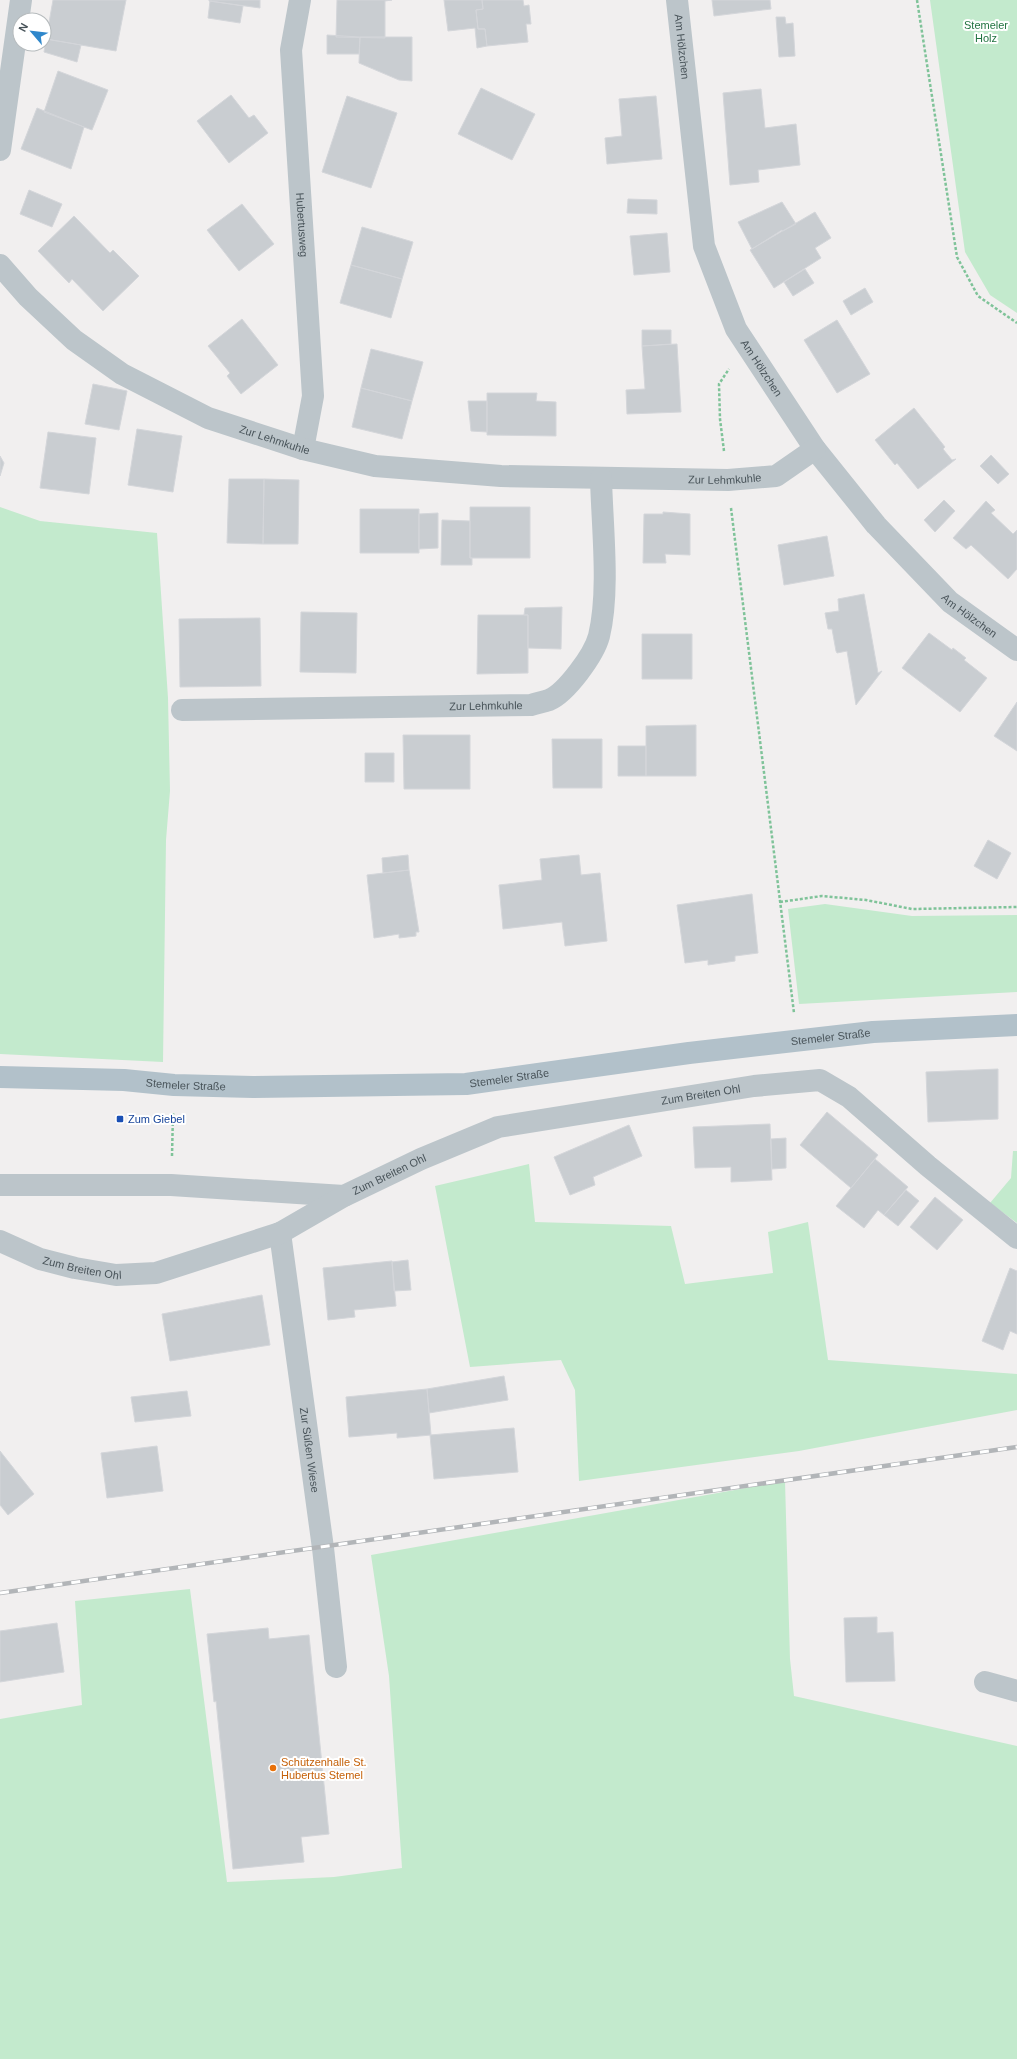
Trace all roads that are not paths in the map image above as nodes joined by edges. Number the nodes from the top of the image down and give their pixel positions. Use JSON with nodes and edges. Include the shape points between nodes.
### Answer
{"nodes":[{"id":1,"x":22,"y":0,"type":"edge"},
{"id":2,"x":300,"y":0,"type":"edge"},
{"id":3,"x":677,"y":0,"type":"edge"},
{"id":4,"x":0,"y":150,"type":"edge"},
{"id":5,"x":0,"y":265,"type":"edge"},
{"id":6,"x":303,"y":448,"type":"junction"},
{"id":7,"x":815,"y":449,"type":"junction"},
{"id":8,"x":601,"y":478,"type":"junction"},
{"id":9,"x":1017,"y":650,"type":"edge"},
{"id":10,"x":182,"y":710,"type":"dead end"},
{"id":11,"x":1017,"y":1025,"type":"edge"},
{"id":12,"x":0,"y":1077,"type":"edge"},
{"id":13,"x":0,"y":1185,"type":"edge"},
{"id":14,"x":344,"y":1196,"type":"junction"},
{"id":15,"x":280,"y":1233,"type":"junction"},
{"id":16,"x":1017,"y":1238,"type":"edge"},
{"id":17,"x":0,"y":1241,"type":"edge"},
{"id":18,"x":336,"y":1667,"type":"dead end"},
{"id":19,"x":985,"y":1682,"type":"dead end"},
{"id":20,"x":1017,"y":1691,"type":"edge"}],
"edges":[{"from":1,"to":4,"type":"street"},
{"from":2,"to":6,"type":"street","name":"Hubertusweg","via":[[291,50],[313,396]]},
{"from":3,"to":7,"type":"street","name":"Am Hölzchen","via":[[704,246],[736,329]]},
{"from":5,"to":6,"type":"street","name":"Zur Lehmkuhle","via":[[28,297],[74,340],[122,374],[208,418]]},
{"from":6,"to":8,"type":"street","name":"Zur Lehmkuhle","via":[[375,466],[501,476]]},
{"from":7,"to":8,"type":"street","name":"Zur Lehmkuhle","via":[[776,476],[728,480]]},
{"from":7,"to":9,"type":"street","name":"Am Hölzchen","via":[[876,525],[950,602]]},
{"from":8,"to":10,"type":"street","name":"Zur Lehmkuhle","via":[[604,602],[598,638],[573,679],[550,700],[531,705]]},
{"from":11,"to":12,"type":"main road","name":"Stemeler Straße","via":[[873,1032],[689,1053],[466,1084],[253,1087]]},
{"from":13,"to":14,"type":"street","name":"Zum Breiten Ohl","via":[[171,1185]]},
{"from":14,"to":15,"type":"street","name":"Zum Breiten Ohl"},
{"from":14,"to":16,"type":"street","name":"Zum Breiten Ohl","via":[[498,1127],[754,1086],[820,1080],[849,1097],[928,1166]]},
{"from":15,"to":17,"type":"street","name":"Zum Breiten Ohl","via":[[156,1273],[116,1275],[40,1259]]},
{"from":15,"to":18,"type":"street","name":"Zur Süßen Wiese","via":[[323,1548]]},
{"from":19,"to":20,"type":"street"}]}
